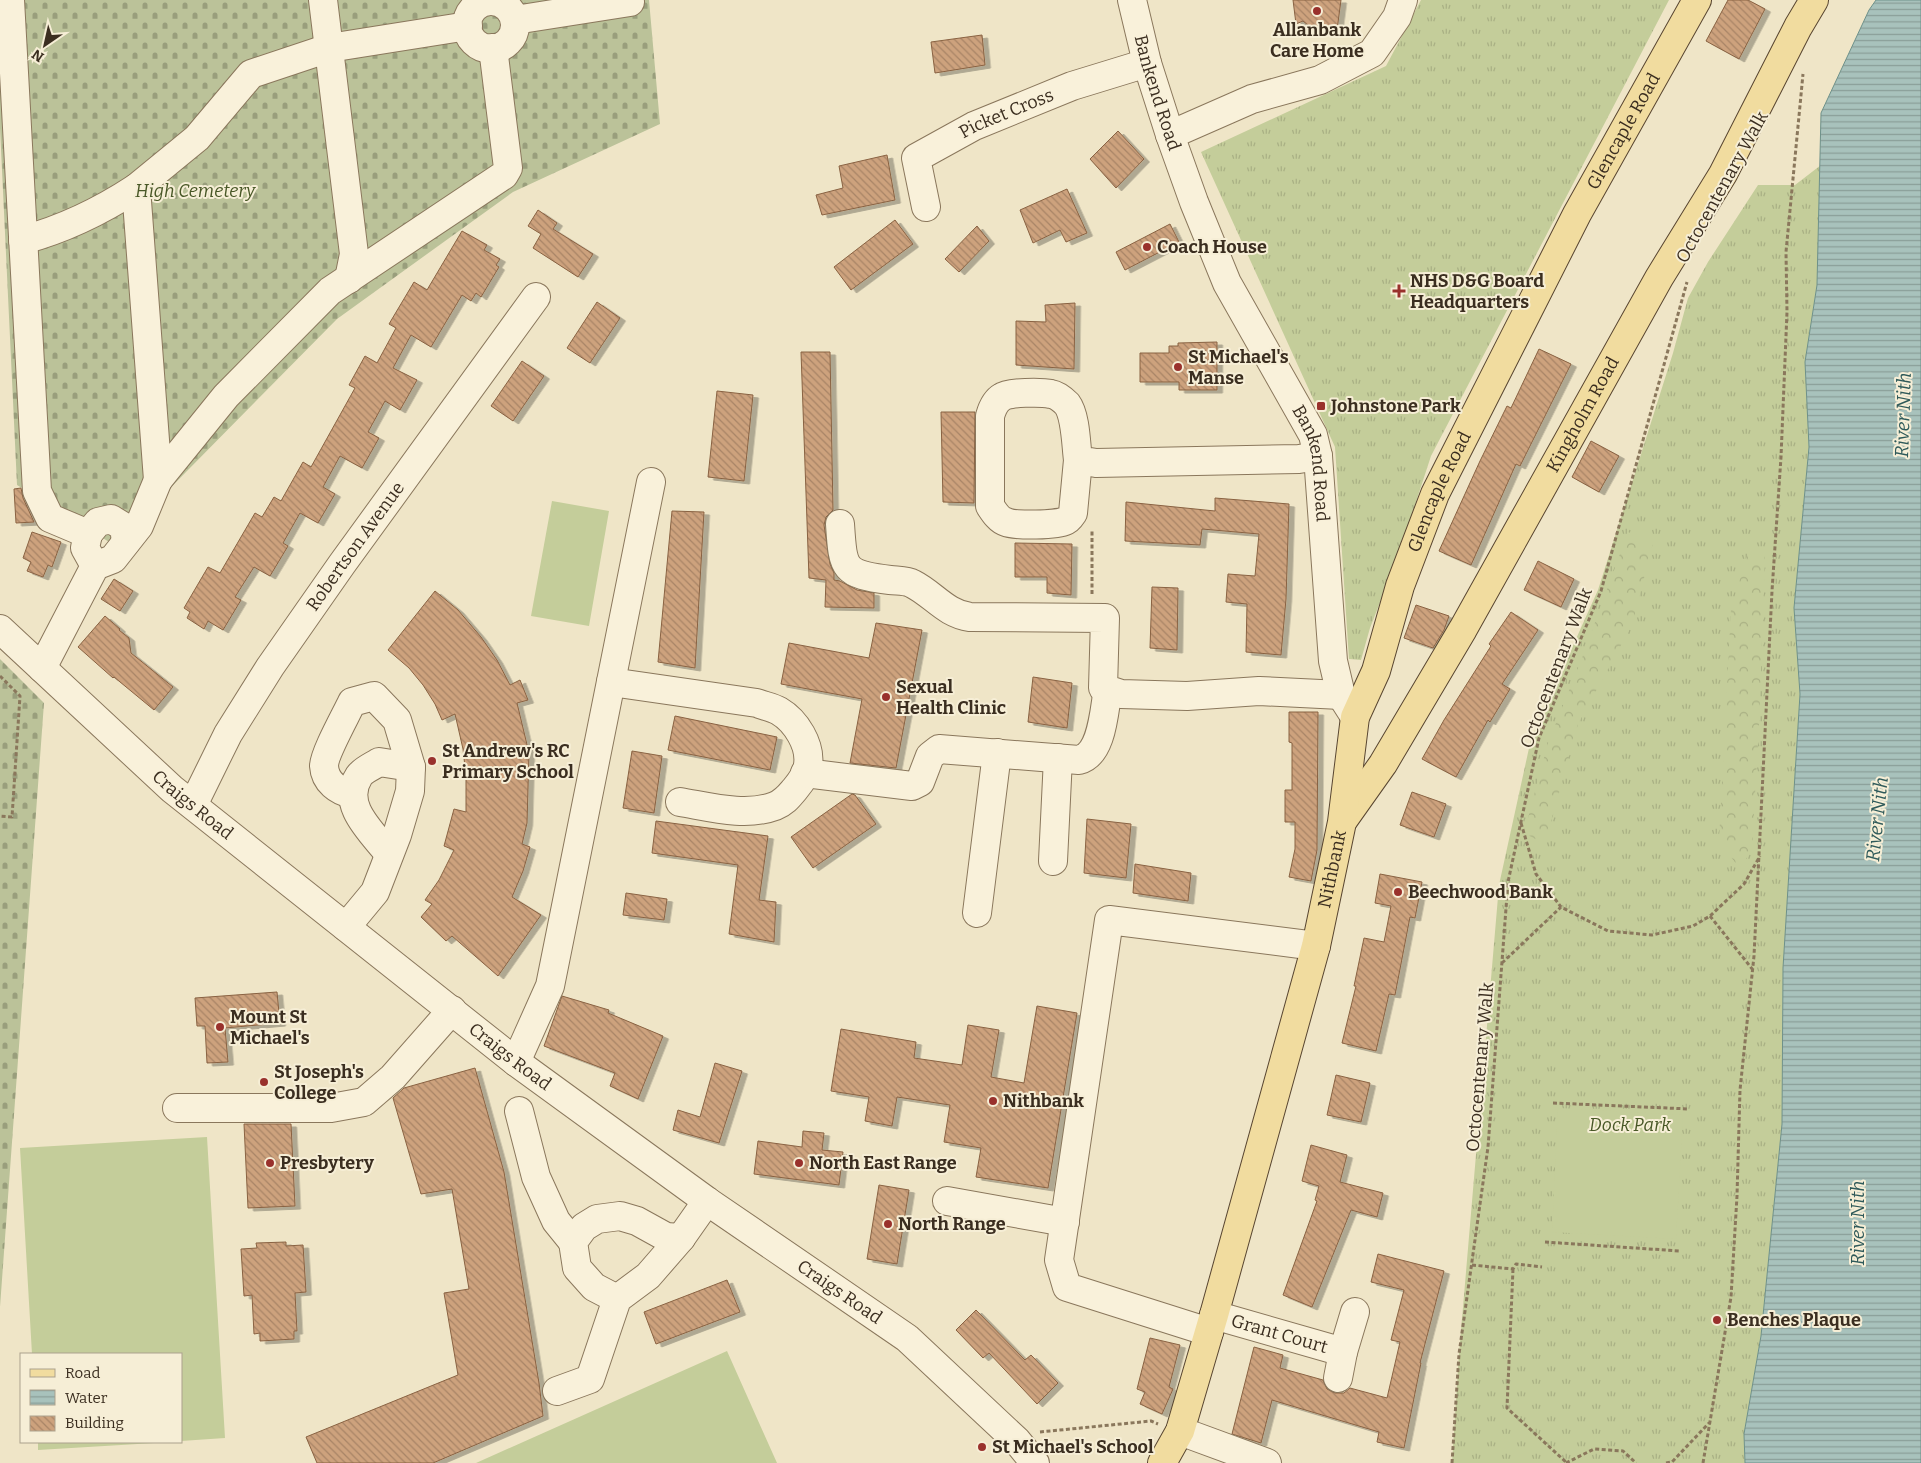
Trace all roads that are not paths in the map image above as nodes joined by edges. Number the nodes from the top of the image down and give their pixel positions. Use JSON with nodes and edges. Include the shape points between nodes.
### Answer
{"nodes":[{"id":1,"x":10,"y":0,"type":"edge"},
{"id":2,"x":323,"y":0,"type":"edge"},
{"id":3,"x":1132,"y":0,"type":"edge"},
{"id":4,"x":1403,"y":0,"type":"edge"},
{"id":5,"x":1697,"y":0,"type":"edge"},
{"id":6,"x":1814,"y":0,"type":"edge"},
{"id":7,"x":483,"y":1,"type":"edge"},
{"id":8,"x":630,"y":2,"type":"dead end"},
{"id":9,"x":515,"y":20,"type":"junction"},
{"id":10,"x":468,"y":26,"type":"junction"},
{"id":11,"x":329,"y":48,"type":"junction"},
{"id":12,"x":493,"y":48,"type":"junction"},
{"id":13,"x":1148,"y":63,"type":"junction"},
{"id":14,"x":1170,"y":135,"type":"junction"},
{"id":15,"x":136,"y":188,"type":"junction"},
{"id":16,"x":926,"y":207,"type":"dead end"},
{"id":17,"x":24,"y":240,"type":"junction"},
{"id":18,"x":349,"y":279,"type":"junction"},
{"id":19,"x":536,"y":297,"type":"dead end"},
{"id":20,"x":1318,"y":456,"type":"junction"},
{"id":21,"x":1087,"y":462,"type":"junction"},
{"id":22,"x":158,"y":480,"type":"junction"},
{"id":23,"x":651,"y":482,"type":"dead end"},
{"id":24,"x":840,"y":524,"type":"dead end"},
{"id":25,"x":88,"y":534,"type":"junction"},
{"id":26,"x":126,"y":542,"type":"junction"},
{"id":27,"x":95,"y":566,"type":"junction"},
{"id":28,"x":0,"y":629,"type":"edge"},
{"id":29,"x":42,"y":668,"type":"junction"},
{"id":30,"x":611,"y":682,"type":"junction"},
{"id":31,"x":1108,"y":690,"type":"junction"},
{"id":32,"x":1341,"y":695,"type":"junction"},
{"id":33,"x":1355,"y":718,"type":"junction"},
{"id":34,"x":997,"y":753,"type":"junction"},
{"id":35,"x":1058,"y":758,"type":"junction"},
{"id":36,"x":411,"y":767,"type":"junction"},
{"id":37,"x":805,"y":773,"type":"junction"},
{"id":38,"x":352,"y":794,"type":"junction"},
{"id":39,"x":680,"y":802,"type":"dead end"},
{"id":40,"x":193,"y":805,"type":"junction"},
{"id":41,"x":1342,"y":822,"type":"junction"},
{"id":42,"x":389,"y":854,"type":"junction"},
{"id":43,"x":1053,"y":861,"type":"dead end"},
{"id":44,"x":977,"y":913,"type":"dead end"},
{"id":45,"x":346,"y":927,"type":"junction"},
{"id":46,"x":1316,"y":946,"type":"junction"},
{"id":47,"x":452,"y":1010,"type":"junction"},
{"id":48,"x":516,"y":1062,"type":"junction"},
{"id":49,"x":177,"y":1108,"type":"dead end"},
{"id":50,"x":519,"y":1111,"type":"dead end"},
{"id":51,"x":707,"y":1201,"type":"junction"},
{"id":52,"x":947,"y":1202,"type":"dead end"},
{"id":53,"x":1065,"y":1222,"type":"junction"},
{"id":54,"x":681,"y":1238,"type":"junction"},
{"id":55,"x":573,"y":1242,"type":"junction"},
{"id":56,"x":617,"y":1299,"type":"junction"},
{"id":57,"x":1355,"y":1312,"type":"dead end"},
{"id":58,"x":1212,"y":1324,"type":"junction"},
{"id":59,"x":1343,"y":1352,"type":"junction"},
{"id":60,"x":1338,"y":1378,"type":"dead end"},
{"id":61,"x":557,"y":1391,"type":"dead end"},
{"id":62,"x":1180,"y":1431,"type":"junction"},
{"id":63,"x":1035,"y":1463,"type":"edge"},
{"id":64,"x":1162,"y":1463,"type":"edge"},
{"id":65,"x":1268,"y":1463,"type":"edge"}],
"edges":[{"from":1,"to":17,"type":"street"},
{"from":2,"to":11,"type":"street"},
{"from":3,"to":13,"type":"street","name":"Bankend Road"},
{"from":4,"to":14,"type":"street","via":[[1397,16],[1372,53],[1320,80],[1252,99]]},
{"from":5,"to":33,"type":"main road","name":"Glencaple Road","via":[[1577,214],[1435,494],[1400,586],[1376,671]]},
{"from":6,"to":41,"type":"main road","name":"Kingholm Road","via":[[1723,174],[1659,278],[1463,629],[1383,764]]},
{"from":7,"to":9,"type":"street","via":[[506,6]]},
{"from":7,"to":10,"type":"street","via":[[472,11]]},
{"from":8,"to":9,"type":"street"},
{"from":9,"to":12,"type":"street","via":[[513,36]]},
{"from":10,"to":11,"type":"street"},
{"from":10,"to":12,"type":"street","via":[[469,33],[479,44]]},
{"from":11,"to":15,"type":"street","via":[[251,74],[197,138]]},
{"from":11,"to":18,"type":"street","via":[[354,254]]},
{"from":12,"to":18,"type":"street","via":[[508,168],[504,175]]},
{"from":13,"to":14,"type":"street","name":"Bankend Road"},
{"from":13,"to":16,"type":"street","name":"Picket Cross","via":[[1063,89],[974,126],[916,158]]},
{"from":14,"to":20,"type":"street","name":"Bankend Road","via":[[1226,283],[1313,435]]},
{"from":15,"to":17,"type":"street","via":[[86,217]]},
{"from":15,"to":22,"type":"street"},
{"from":17,"to":25,"type":"street","via":[[37,491],[50,518]]},
{"from":18,"to":22,"type":"street","via":[[330,291],[226,396]]},
{"from":19,"to":40,"type":"street","name":"Robertson Avenue","via":[[270,667],[228,734]]},
{"from":20,"to":21,"type":"street","via":[[1299,459]]},
{"from":20,"to":32,"type":"street","name":"Bankend Road","via":[[1333,661]]},
{"from":21,"to":21,"type":"street","via":[[1073,512],[1065,521],[1012,524],[1002,520],[990,506],[992,409],[1002,396],[1009,394],[1051,394],[1059,397],[1072,414]]},
{"from":22,"to":26,"type":"street","via":[[139,526]]},
{"from":23,"to":30,"type":"street"},
{"from":24,"to":31,"type":"street","via":[[842,554],[852,570],[867,577],[909,582],[955,613],[970,617],[1105,618],[1103,688]]},
{"from":25,"to":26,"type":"street","via":[[98,522],[111,519],[124,526]]},
{"from":25,"to":27,"type":"street","via":[[85,548]]},
{"from":26,"to":27,"type":"street","via":[[113,560]]},
{"from":27,"to":29,"type":"street"},
{"from":28,"to":29,"type":"street","name":"Craigs Road"},
{"from":29,"to":40,"type":"street","name":"Craigs Road"},
{"from":30,"to":37,"type":"street","via":[[757,703],[777,710],[787,716],[806,743],[808,766]]},
{"from":30,"to":48,"type":"street","via":[[550,986]]},
{"from":31,"to":32,"type":"street","via":[[1121,694],[1187,696],[1259,690]]},
{"from":31,"to":35,"type":"street","via":[[1099,740],[1091,754],[1079,760]]},
{"from":32,"to":33,"type":"street","name":"Bankend Road"},
{"from":33,"to":41,"type":"main road","name":"Glencaple Road"},
{"from":34,"to":35,"type":"street"},
{"from":34,"to":37,"type":"street","via":[[939,750],[930,756],[920,782],[912,786]]},
{"from":34,"to":44,"type":"street"},
{"from":35,"to":43,"type":"street"},
{"from":36,"to":38,"type":"street","via":[[379,762],[360,774]]},
{"from":36,"to":38,"type":"street","via":[[397,720],[374,696],[352,702],[324,766],[330,782],[340,791]]},
{"from":36,"to":42,"type":"street","via":[[410,791]]},
{"from":37,"to":39,"type":"street","via":[[785,801],[774,806],[752,810]]},
{"from":38,"to":42,"type":"street","via":[[357,813]]},
{"from":40,"to":45,"type":"street","name":"Craigs Road"},
{"from":41,"to":46,"type":"main road","name":"Nithbank"},
{"from":42,"to":45,"type":"street","via":[[375,892]]},
{"from":45,"to":47,"type":"street","name":"Craigs Road"},
{"from":46,"to":53,"type":"street","via":[[1108,920]]},
{"from":46,"to":58,"type":"main road","name":"Nithbank"},
{"from":47,"to":48,"type":"street","name":"Craigs Road"},
{"from":47,"to":49,"type":"street","via":[[393,1077],[364,1102],[331,1108]]},
{"from":48,"to":51,"type":"street","name":"Craigs Road"},
{"from":50,"to":55,"type":"street","via":[[536,1177],[556,1221]]},
{"from":51,"to":54,"type":"street"},
{"from":51,"to":63,"type":"street","name":"Craigs Road","via":[[907,1338]]},
{"from":52,"to":53,"type":"street"},
{"from":53,"to":58,"type":"street","name":"Grant Court","via":[[1060,1260],[1066,1286]]},
{"from":54,"to":55,"type":"street","via":[[666,1237],[637,1220],[620,1216],[597,1219],[584,1227]]},
{"from":54,"to":56,"type":"street","via":[[648,1276]]},
{"from":55,"to":56,"type":"street","via":[[577,1268],[594,1287]]},
{"from":56,"to":61,"type":"street","via":[[590,1379]]},
{"from":57,"to":59,"type":"street","name":"Grant Court"},
{"from":58,"to":59,"type":"street","name":"Grant Court"},
{"from":58,"to":62,"type":"main road","name":"Nithbank"},
{"from":59,"to":60,"type":"street","name":"Grant Court"},
{"from":62,"to":64,"type":"main road","name":"Nithbank"},
{"from":62,"to":65,"type":"street"}]}
